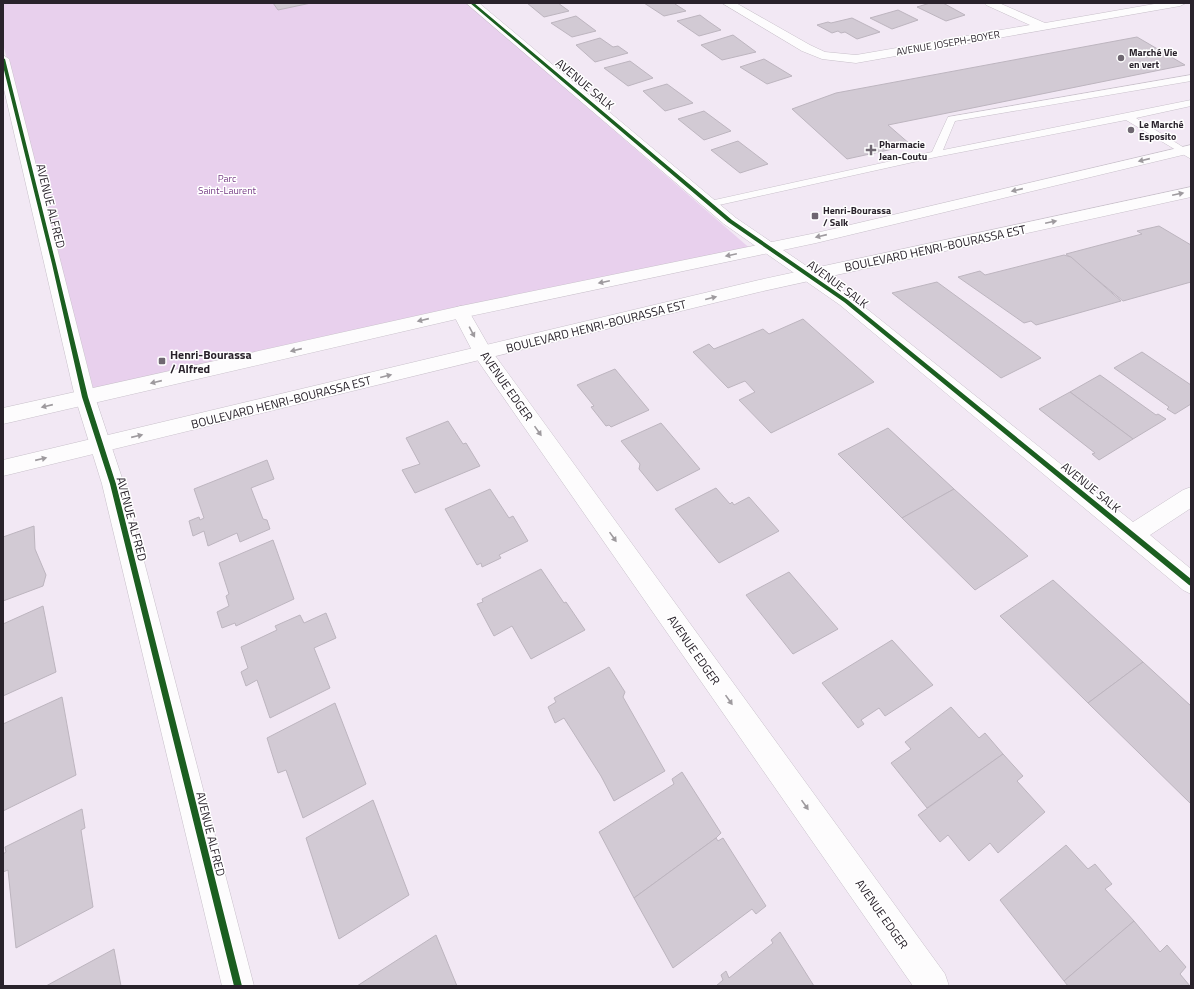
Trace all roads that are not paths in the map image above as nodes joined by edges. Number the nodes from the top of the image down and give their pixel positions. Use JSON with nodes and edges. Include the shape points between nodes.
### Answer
{"nodes":[{"id":1,"x":472,"y":3,"type":"edge"},
{"id":2,"x":728,"y":3,"type":"edge"},
{"id":3,"x":990,"y":3,"type":"edge"},
{"id":4,"x":1180,"y":3,"type":"edge"},
{"id":5,"x":1044,"y":27,"type":"junction"},
{"id":6,"x":3,"y":59,"type":"edge"},
{"id":7,"x":1191,"y":78,"type":"edge"},
{"id":8,"x":1191,"y":103,"type":"edge"},
{"id":9,"x":1128,"y":117,"type":"junction"},
{"id":10,"x":1188,"y":152,"type":"edge"},
{"id":11,"x":936,"y":154,"type":"junction"},
{"id":12,"x":1191,"y":192,"type":"edge"},
{"id":13,"x":710,"y":204,"type":"junction"},
{"id":14,"x":770,"y":247,"type":"junction"},
{"id":15,"x":808,"y":276,"type":"junction"},
{"id":16,"x":460,"y":312,"type":"junction"},
{"id":17,"x":483,"y":353,"type":"junction"},
{"id":18,"x":85,"y":397,"type":"junction"},
{"id":19,"x":3,"y":416,"type":"edge"},
{"id":20,"x":99,"y":445,"type":"junction"},
{"id":21,"x":3,"y":468,"type":"edge"},
{"id":22,"x":1191,"y":496,"type":"edge"},
{"id":23,"x":1132,"y":535,"type":"junction"},
{"id":24,"x":1191,"y":583,"type":"edge"},
{"id":25,"x":238,"y":986,"type":"edge"},
{"id":26,"x":933,"y":986,"type":"edge"}],
"edges":[{"from":1,"to":13,"type":"street","name":"AVENUE SALK"},
{"from":2,"to":5,"type":"street","name":"AVENUE JOSEPH-BOYER","via":[[806,48],[822,55],[840,58],[856,59]]},
{"from":3,"to":5,"type":"street"},
{"from":4,"to":5,"type":"street","name":"AVENUE JOSEPH-BOYER"},
{"from":6,"to":18,"type":"street","name":"AVENUE ALFRED"},
{"from":7,"to":11,"type":"lane","via":[[951,119]]},
{"from":8,"to":9,"type":"lane"},
{"from":9,"to":10,"type":"lane"},
{"from":9,"to":11,"type":"lane"},
{"from":10,"to":14,"type":"street","one_way":true},
{"from":11,"to":13,"type":"lane"},
{"from":15,"to":12,"type":"street","name":"BOULEVARD HENRI-BOURASSA EST","one_way":true},
{"from":13,"to":14,"type":"street","name":"AVENUE SALK","via":[[730,221]]},
{"from":14,"to":15,"type":"street","name":"AVENUE SALK"},
{"from":14,"to":16,"type":"street","one_way":true},
{"from":17,"to":15,"type":"street","name":"BOULEVARD HENRI-BOURASSA EST","one_way":true},
{"from":15,"to":23,"type":"street","name":"AVENUE SALK","via":[[846,301]]},
{"from":16,"to":17,"type":"street","name":"AVENUE EDGER","one_way":true},
{"from":16,"to":18,"type":"street","one_way":true},
{"from":20,"to":17,"type":"street","name":"BOULEVARD HENRI-BOURASSA EST","one_way":true},
{"from":17,"to":26,"type":"street","name":"AVENUE EDGER","one_way":true},
{"from":18,"to":19,"type":"street","one_way":true},
{"from":18,"to":20,"type":"street","name":"AVENUE ALFRED"},
{"from":21,"to":20,"type":"street","name":"BOULEVARD HENRI-BOURASSA EST","one_way":true},
{"from":20,"to":25,"type":"street","name":"AVENUE ALFRED","via":[[113,484]]},
{"from":22,"to":23,"type":"street"},
{"from":23,"to":24,"type":"street","name":"AVENUE SALK"}]}
